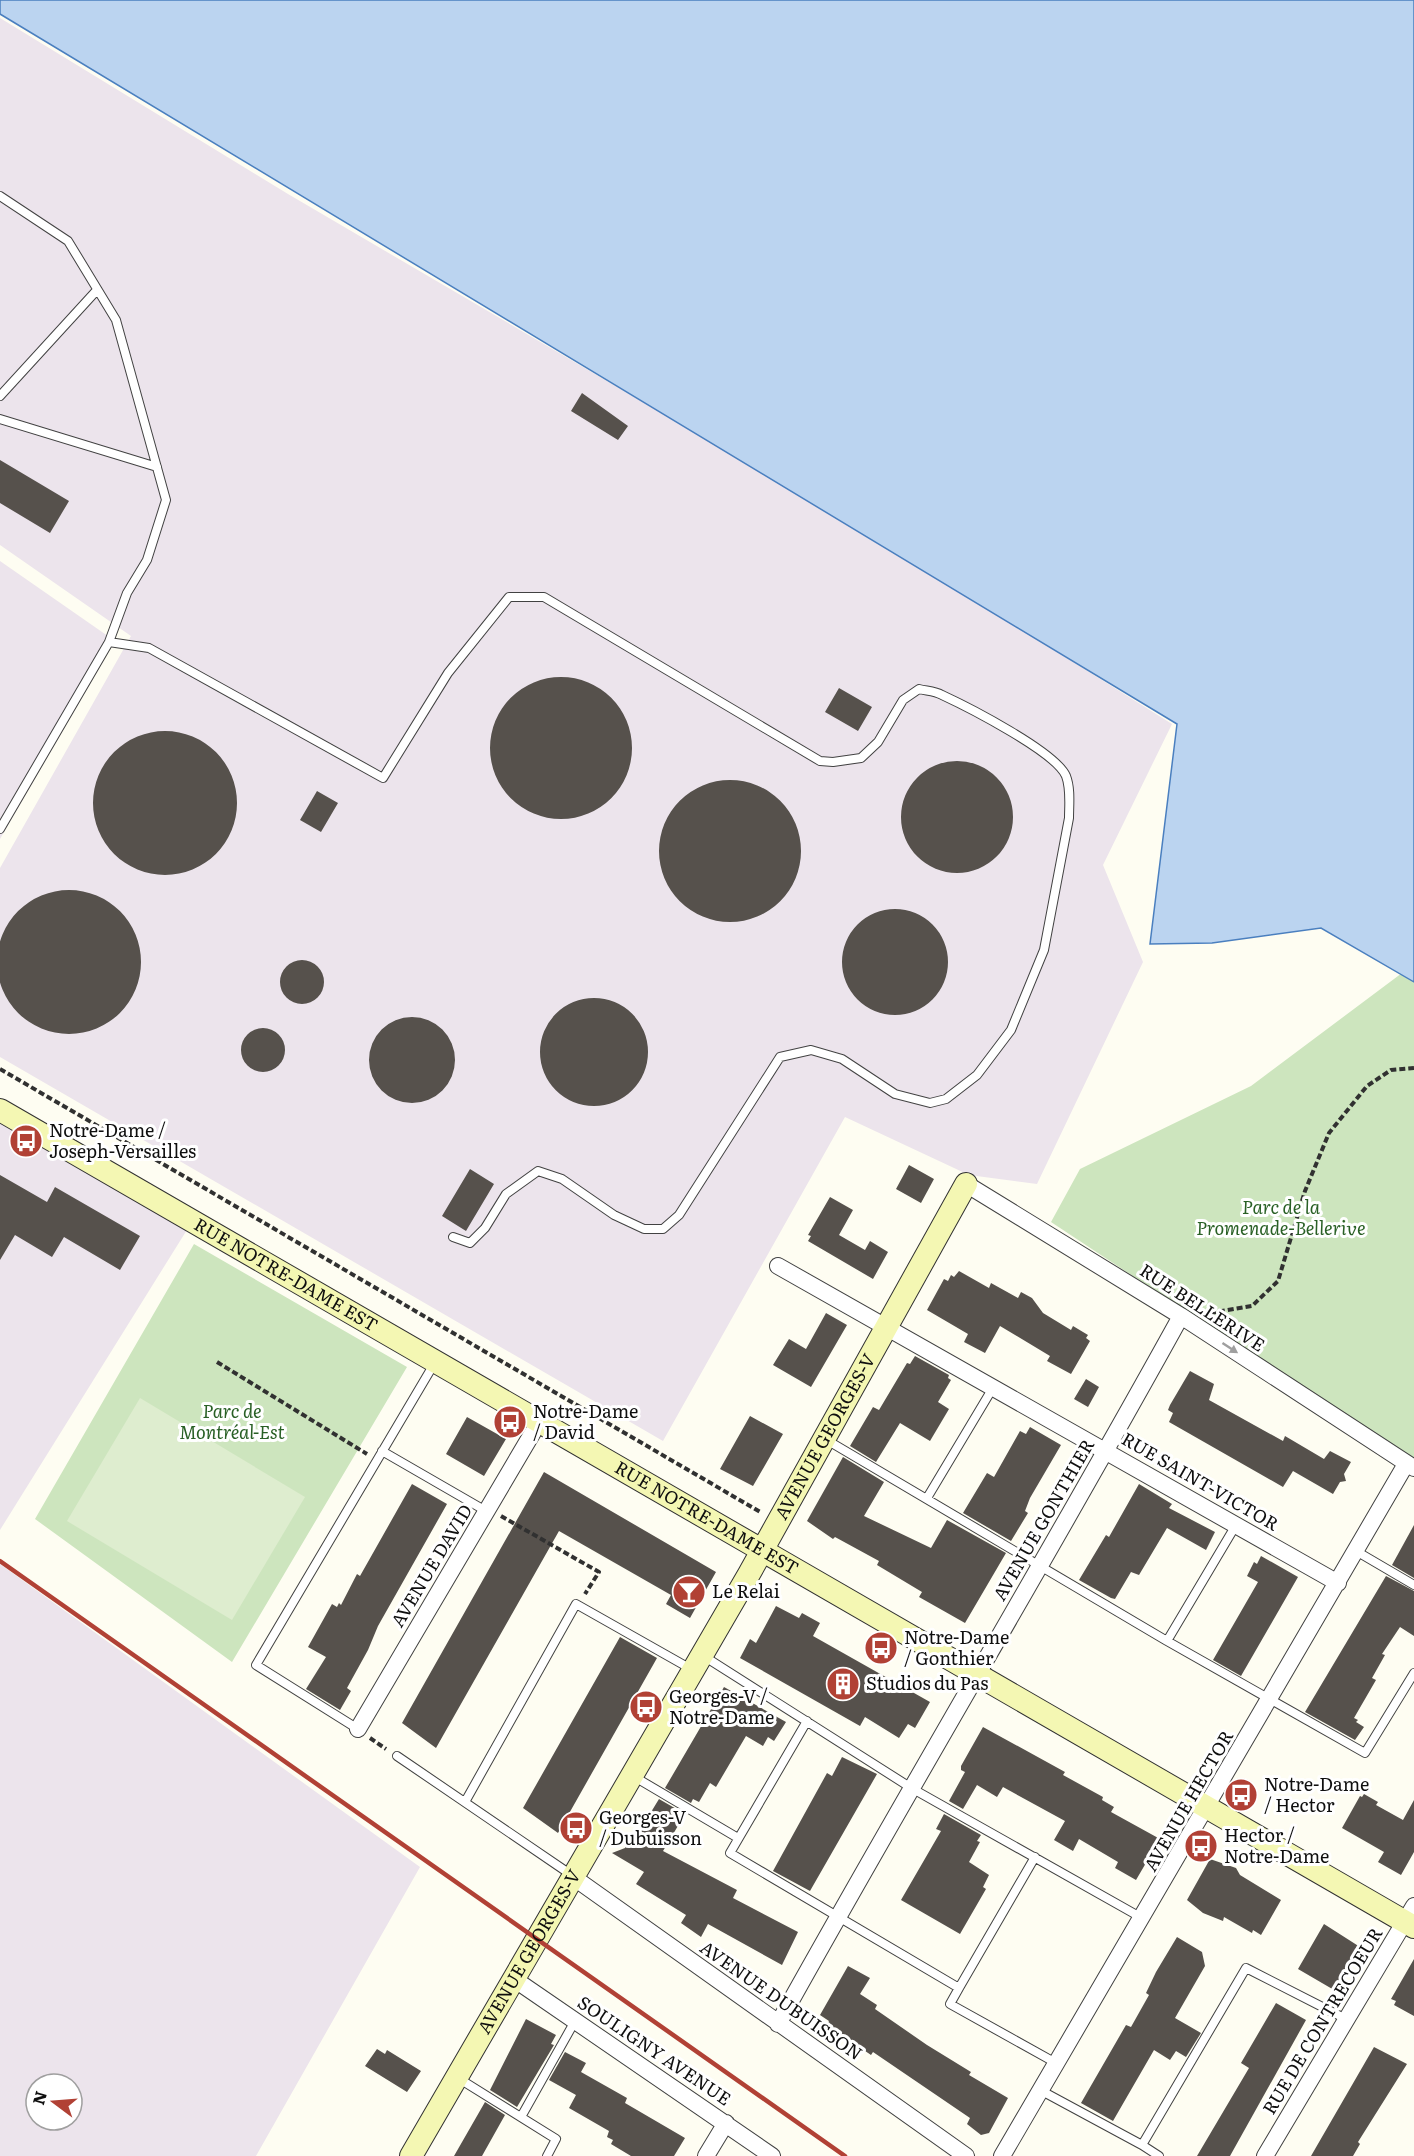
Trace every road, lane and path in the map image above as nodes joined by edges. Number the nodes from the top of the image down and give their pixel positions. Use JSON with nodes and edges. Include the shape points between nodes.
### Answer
{"nodes":[{"id":1,"x":0,"y":195,"type":"edge"},
{"id":2,"x":98,"y":290,"type":"junction"},
{"id":3,"x":0,"y":396,"type":"edge"},
{"id":4,"x":0,"y":419,"type":"edge"},
{"id":5,"x":157,"y":467,"type":"junction"},
{"id":6,"x":109,"y":642,"type":"junction"},
{"id":7,"x":0,"y":829,"type":"edge"},
{"id":8,"x":1414,"y":1068,"type":"edge"},
{"id":9,"x":0,"y":1069,"type":"edge"},
{"id":10,"x":0,"y":1110,"type":"edge"},
{"id":11,"x":966,"y":1184,"type":"joint"},
{"id":12,"x":453,"y":1237,"type":"dead end"},
{"id":13,"x":778,"y":1266,"type":"dead end"},
{"id":14,"x":1180,"y":1316,"type":"junction"},
{"id":15,"x":886,"y":1328,"type":"junction"},
{"id":16,"x":435,"y":1361,"type":"junction"},
{"id":17,"x":217,"y":1362,"type":"dead end"},
{"id":18,"x":994,"y":1386,"type":"junction"},
{"id":19,"x":539,"y":1422,"type":"junction"},
{"id":20,"x":825,"y":1439,"type":"junction"},
{"id":21,"x":1107,"y":1450,"type":"junction"},
{"id":22,"x":382,"y":1451,"type":"junction"},
{"id":23,"x":376,"y":1460,"type":"junction"},
{"id":24,"x":1410,"y":1466,"type":"edge"},
{"id":25,"x":927,"y":1498,"type":"junction"},
{"id":26,"x":486,"y":1511,"type":"junction"},
{"id":27,"x":506,"y":1518,"type":"dead end"},
{"id":28,"x":778,"y":1522,"type":"junction"},
{"id":29,"x":1236,"y":1526,"type":"junction"},
{"id":30,"x":762,"y":1551,"type":"junction"},
{"id":31,"x":1356,"y":1551,"type":"junction"},
{"id":32,"x":1041,"y":1566,"type":"junction"},
{"id":33,"x":1338,"y":1583,"type":"junction"},
{"id":34,"x":1414,"y":1585,"type":"edge"},
{"id":35,"x":588,"y":1591,"type":"dead end"},
{"id":36,"x":1167,"y":1641,"type":"junction"},
{"id":37,"x":698,"y":1662,"type":"junction"},
{"id":38,"x":1414,"y":1672,"type":"edge"},
{"id":39,"x":978,"y":1674,"type":"junction"},
{"id":40,"x":1271,"y":1698,"type":"junction"},
{"id":41,"x":807,"y":1721,"type":"junction"},
{"id":42,"x":358,"y":1729,"type":"junction"},
{"id":43,"x":397,"y":1756,"type":"joint"},
{"id":44,"x":632,"y":1775,"type":"junction"},
{"id":45,"x":914,"y":1789,"type":"junction"},
{"id":46,"x":465,"y":1802,"type":"junction"},
{"id":47,"x":1207,"y":1807,"type":"junction"},
{"id":48,"x":738,"y":1838,"type":"junction"},
{"id":49,"x":1035,"y":1857,"type":"junction"},
{"id":50,"x":573,"y":1877,"type":"junction"},
{"id":51,"x":838,"y":1916,"type":"junction"},
{"id":52,"x":1143,"y":1918,"type":"junction"},
{"id":53,"x":1411,"y":1918,"type":"edge"},
{"id":54,"x":514,"y":1979,"type":"junction"},
{"id":55,"x":959,"y":1988,"type":"junction"},
{"id":56,"x":1346,"y":2019,"type":"junction"},
{"id":57,"x":575,"y":2021,"type":"junction"},
{"id":58,"x":778,"y":2024,"type":"junction"},
{"id":59,"x":1056,"y":2063,"type":"junction"},
{"id":60,"x":457,"y":2078,"type":"junction"},
{"id":61,"x":1040,"y":2090,"type":"junction"},
{"id":62,"x":521,"y":2117,"type":"junction"},
{"id":63,"x":726,"y":2124,"type":"junction"},
{"id":64,"x":1142,"y":2145,"type":"junction"},
{"id":65,"x":411,"y":2156,"type":"edge"},
{"id":66,"x":548,"y":2156,"type":"edge"},
{"id":67,"x":706,"y":2156,"type":"edge"},
{"id":68,"x":772,"y":2156,"type":"edge"},
{"id":69,"x":966,"y":2156,"type":"edge"},
{"id":70,"x":1002,"y":2156,"type":"edge"},
{"id":71,"x":1159,"y":2156,"type":"edge"},
{"id":72,"x":1265,"y":2156,"type":"edge"}],
"edges":[{"from":1,"to":2,"type":"lane","via":[[68,241]]},
{"from":2,"to":3,"type":"lane"},
{"from":2,"to":5,"type":"lane","via":[[116,320]]},
{"from":4,"to":5,"type":"lane"},
{"from":5,"to":6,"type":"lane","via":[[166,500],[147,560],[127,593]]},
{"from":6,"to":7,"type":"lane"},
{"from":6,"to":12,"type":"lane","via":[[149,648],[383,778],[448,673],[508,597],[544,597],[820,760],[861,758],[878,742],[903,700],[919,689],[940,693],[1041,750],[1066,776],[1069,818],[1044,950],[1011,1030],[977,1075],[946,1099],[930,1103],[896,1094],[842,1059],[810,1050],[780,1057],[679,1215],[663,1229],[644,1230],[614,1215],[562,1179],[538,1171],[506,1194],[485,1228],[470,1243]]},
{"from":8,"to":14,"type":"path","via":[[1391,1070],[1367,1086],[1329,1133],[1305,1191],[1278,1281],[1252,1306]]},
{"from":9,"to":28,"type":"path","name":"RUE NOTRE-DAME EST"},
{"from":10,"to":16,"type":"main road","name":"RUE NOTRE-DAME EST"},
{"from":11,"to":14,"type":"street","name":"RUE BELLERIVE"},
{"from":11,"to":15,"type":"main road","name":"AVENUE GEORGES-V"},
{"from":13,"to":15,"type":"street","name":"RUE SAINT-VICTOR"},
{"from":14,"to":21,"type":"street","name":"AVENUE GONTHIER"},
{"from":14,"to":24,"type":"street","name":"RUE BELLERIVE","one_way":true},
{"from":15,"to":18,"type":"street","name":"RUE SAINT-VICTOR"},
{"from":15,"to":20,"type":"main road","name":"AVENUE GEORGES-V"},
{"from":16,"to":19,"type":"main road","name":"RUE NOTRE-DAME EST"},
{"from":16,"to":22,"type":"lane"},
{"from":17,"to":23,"type":"path"},
{"from":18,"to":21,"type":"street","name":"RUE SAINT-VICTOR"},
{"from":18,"to":25,"type":"lane"},
{"from":19,"to":26,"type":"street","name":"AVENUE DAVID"},
{"from":19,"to":30,"type":"main road","name":"RUE NOTRE-DAME EST"},
{"from":20,"to":25,"type":"lane"},
{"from":20,"to":28,"type":"main road","name":"AVENUE GEORGES-V"},
{"from":21,"to":29,"type":"street","name":"RUE SAINT-VICTOR"},
{"from":21,"to":32,"type":"street","name":"AVENUE GONTHIER"},
{"from":22,"to":23,"type":"lane"},
{"from":22,"to":26,"type":"lane"},
{"from":23,"to":42,"type":"lane","via":[[256,1665]]},
{"from":24,"to":31,"type":"street","name":"AVENUE HECTOR"},
{"from":25,"to":32,"type":"lane"},
{"from":26,"to":42,"type":"street","name":"AVENUE DAVID"},
{"from":27,"to":35,"type":"path","via":[[599,1572]]},
{"from":28,"to":30,"type":"main road","name":"AVENUE GEORGES-V"},
{"from":29,"to":33,"type":"street","name":"RUE SAINT-VICTOR"},
{"from":29,"to":36,"type":"lane"},
{"from":30,"to":37,"type":"main road","name":"AVENUE GEORGES-V"},
{"from":30,"to":39,"type":"main road","name":"RUE NOTRE-DAME EST"},
{"from":31,"to":33,"type":"street","name":"AVENUE HECTOR"},
{"from":31,"to":34,"type":"lane"},
{"from":32,"to":36,"type":"lane"},
{"from":32,"to":39,"type":"street","name":"AVENUE GONTHIER"},
{"from":33,"to":40,"type":"street","name":"AVENUE HECTOR"},
{"from":36,"to":40,"type":"lane"},
{"from":37,"to":41,"type":"lane"},
{"from":37,"to":44,"type":"main road","name":"AVENUE GEORGES-V"},
{"from":37,"to":46,"type":"lane","via":[[576,1604]]},
{"from":38,"to":40,"type":"lane","via":[[1365,1753]]},
{"from":39,"to":45,"type":"street","name":"AVENUE GONTHIER"},
{"from":39,"to":47,"type":"main road","name":"RUE NOTRE-DAME EST"},
{"from":40,"to":47,"type":"street","name":"AVENUE HECTOR"},
{"from":41,"to":45,"type":"lane"},
{"from":41,"to":48,"type":"lane"},
{"from":42,"to":43,"type":"path"},
{"from":43,"to":46,"type":"lane"},
{"from":44,"to":48,"type":"lane"},
{"from":44,"to":50,"type":"main road","name":"AVENUE GEORGES-V"},
{"from":45,"to":49,"type":"lane"},
{"from":45,"to":51,"type":"street","name":"AVENUE GONTHIER"},
{"from":46,"to":50,"type":"lane"},
{"from":47,"to":52,"type":"street","name":"AVENUE HECTOR"},
{"from":47,"to":53,"type":"main road","name":"RUE NOTRE-DAME EST"},
{"from":48,"to":51,"type":"lane","via":[[730,1853]]},
{"from":49,"to":52,"type":"lane"},
{"from":49,"to":55,"type":"lane"},
{"from":50,"to":54,"type":"main road","name":"AVENUE GEORGES-V"},
{"from":50,"to":58,"type":"street","name":"AVENUE DUBUISSON"},
{"from":51,"to":55,"type":"lane"},
{"from":51,"to":58,"type":"street","name":"AVENUE GONTHIER"},
{"from":52,"to":59,"type":"street","name":"AVENUE HECTOR"},
{"from":53,"to":56,"type":"street","name":"RUE DE CONTRECOEUR"},
{"from":54,"to":57,"type":"street","name":"SOULIGNY AVENUE"},
{"from":54,"to":60,"type":"main road","name":"AVENUE GEORGES-V"},
{"from":55,"to":59,"type":"lane","via":[[950,2004]]},
{"from":56,"to":64,"type":"lane","via":[[1246,1968]]},
{"from":56,"to":72,"type":"street","name":"RUE DE CONTRECOEUR"},
{"from":57,"to":62,"type":"lane"},
{"from":57,"to":63,"type":"street","name":"SOULIGNY AVENUE"},
{"from":58,"to":69,"type":"street","name":"AVENUE DUBUISSON"},
{"from":59,"to":61,"type":"street","name":"AVENUE HECTOR"},
{"from":60,"to":62,"type":"lane"},
{"from":60,"to":65,"type":"main road","name":"AVENUE GEORGES-V"},
{"from":61,"to":64,"type":"lane"},
{"from":61,"to":70,"type":"street","name":"AVENUE HECTOR"},
{"from":62,"to":66,"type":"lane","via":[[556,2139]]},
{"from":63,"to":67,"type":"street"},
{"from":63,"to":68,"type":"street","name":"SOULIGNY AVENUE"},
{"from":64,"to":71,"type":"lane"}]}
